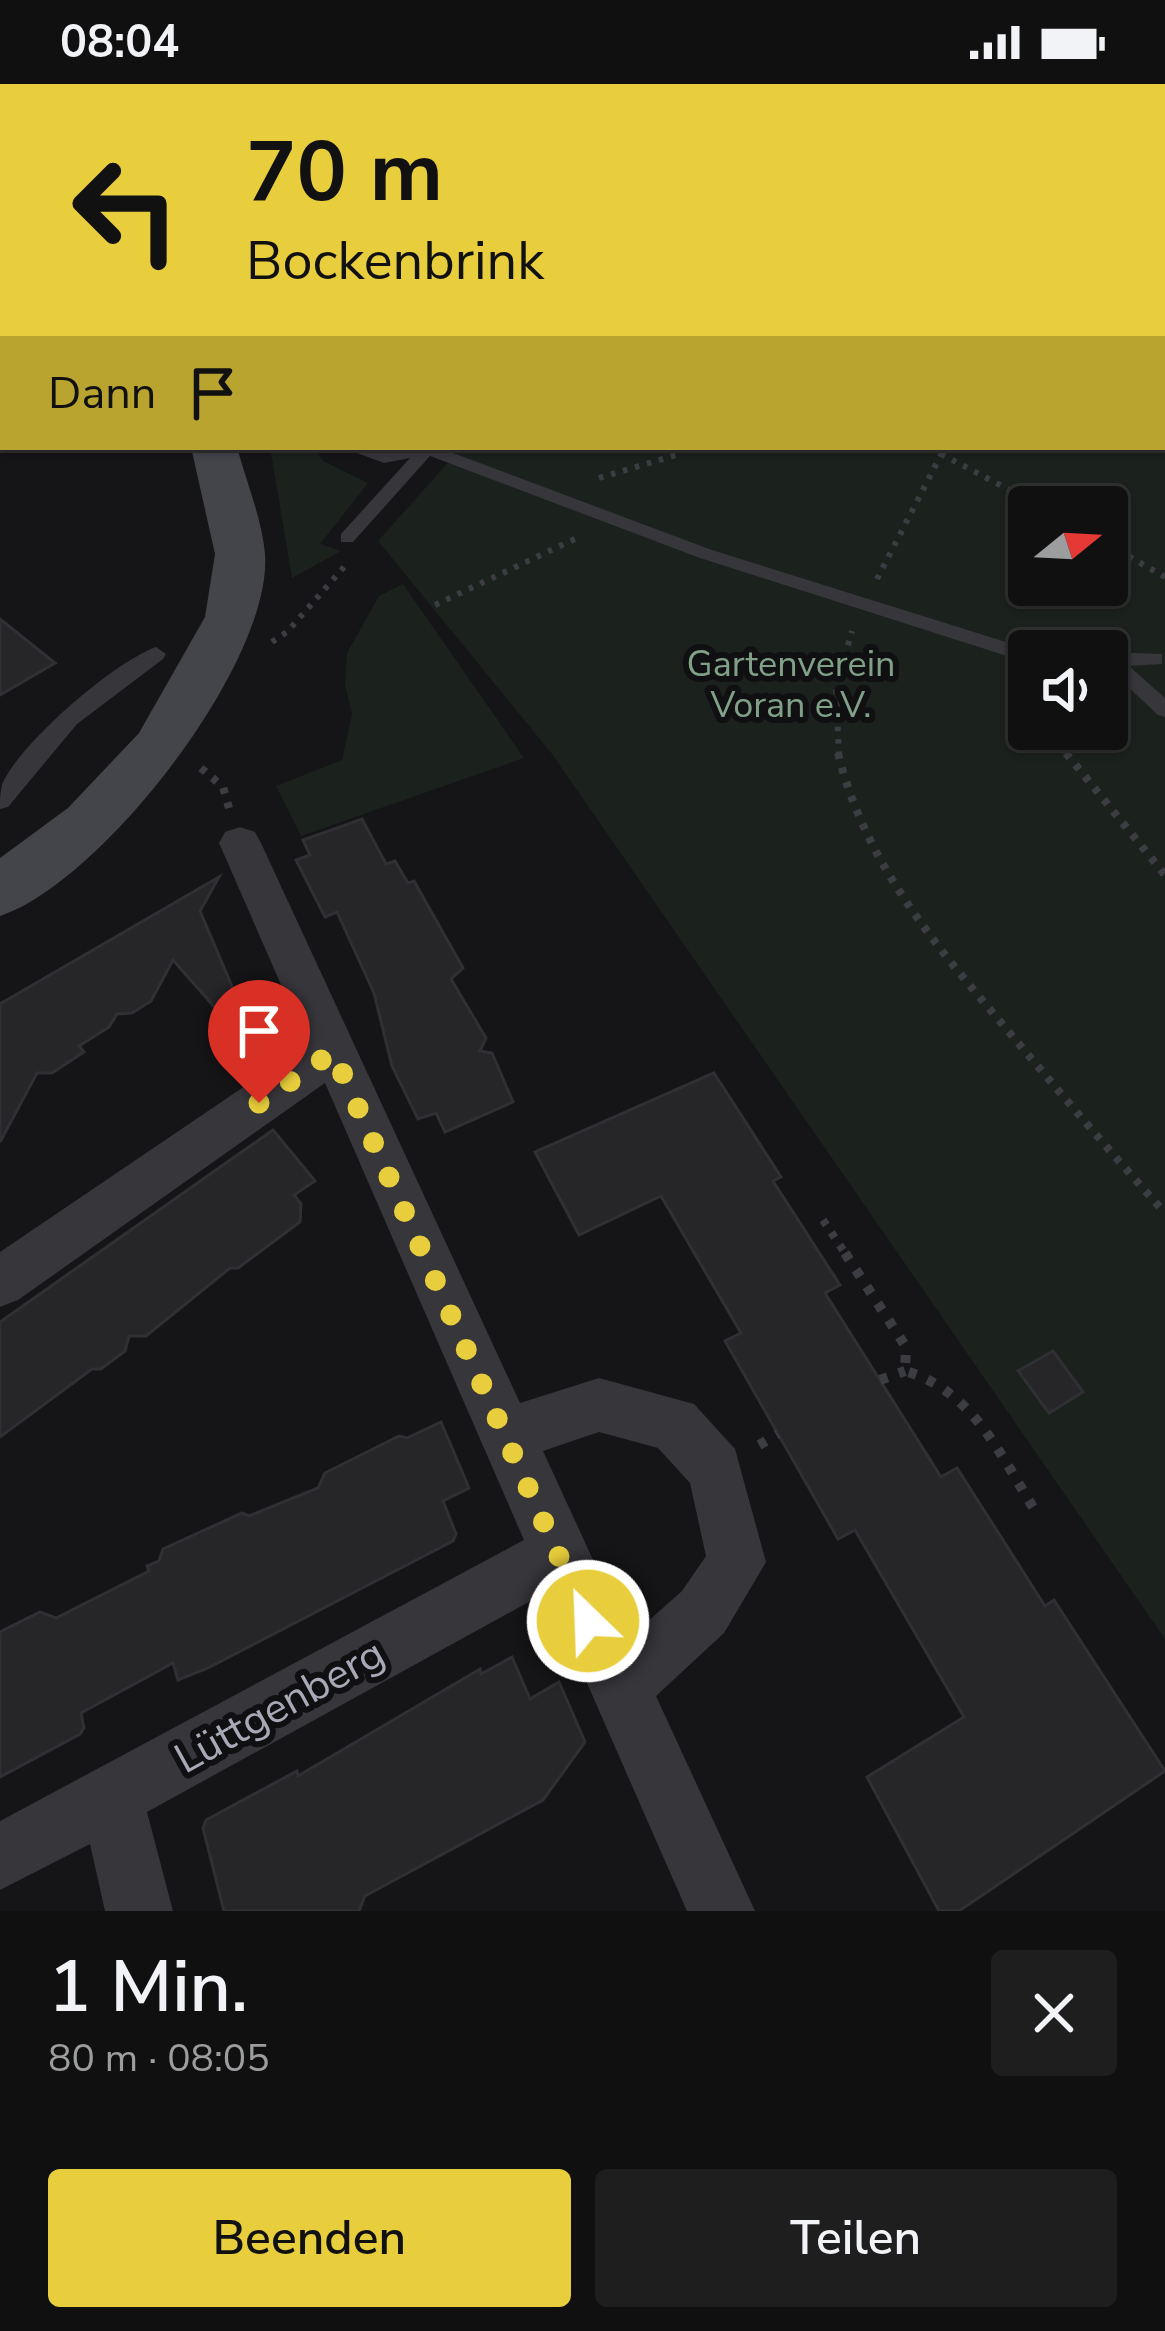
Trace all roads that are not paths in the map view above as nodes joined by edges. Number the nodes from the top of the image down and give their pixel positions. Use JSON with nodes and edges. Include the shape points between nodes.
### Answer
{"nodes":[{"id":1,"x":215,"y":450,"type":"edge"},
{"id":2,"x":359,"y":450,"type":"edge"},
{"id":3,"x":419,"y":450,"type":"edge"},
{"id":4,"x":426,"y":450,"type":"edge"},
{"id":5,"x":433,"y":450,"type":"edge"},
{"id":6,"x":347,"y":538,"type":"road end"},
{"id":7,"x":198,"y":644,"type":"junction"},
{"id":8,"x":1008,"y":650,"type":"edge"},
{"id":9,"x":1128,"y":659,"type":"edge"},
{"id":10,"x":1155,"y":659,"type":"dead end"},
{"id":11,"x":1128,"y":676,"type":"edge"},
{"id":12,"x":1165,"y":710,"type":"edge"},
{"id":13,"x":0,"y":801,"type":"edge"},
{"id":14,"x":239,"y":843,"type":"dead end"},
{"id":15,"x":0,"y":892,"type":"edge"},
{"id":16,"x":333,"y":1052,"type":"junction"},
{"id":17,"x":0,"y":1282,"type":"edge"},
{"id":18,"x":506,"y":1436,"type":"junction"},
{"id":19,"x":558,"y":1553,"type":"junction"},
{"id":20,"x":619,"y":1689,"type":"junction"},
{"id":21,"x":111,"y":1797,"type":"junction"},
{"id":22,"x":0,"y":1857,"type":"edge"},
{"id":23,"x":139,"y":1911,"type":"edge"},
{"id":24,"x":721,"y":1911,"type":"edge"}],
"edges":[{"from":1,"to":7,"type":"main road","via":[[240,554]]},
{"from":2,"to":3,"type":"lane","via":[[384,458]]},
{"from":4,"to":6,"type":"lane"},
{"from":5,"to":8,"type":"lane"},
{"from":7,"to":13,"type":"lane","via":[[105,686],[38,746]]},
{"from":7,"to":15,"type":"main road","via":[[145,763],[89,824]]},
{"from":9,"to":10,"type":"lane"},
{"from":11,"to":12,"type":"lane"},
{"from":14,"to":16,"type":"street"},
{"from":16,"to":17,"type":"street"},
{"from":16,"to":18,"type":"street"},
{"from":18,"to":19,"type":"street"},
{"from":18,"to":20,"type":"street","via":[[599,1405],[674,1424],[715,1469],[737,1562],[703,1612]]},
{"from":19,"to":20,"type":"street"},
{"from":19,"to":21,"type":"street","name":"Lüttgenberg"},
{"from":20,"to":24,"type":"street"},
{"from":21,"to":22,"type":"street","name":"Lüttgenberg"},
{"from":21,"to":23,"type":"street"}]}
